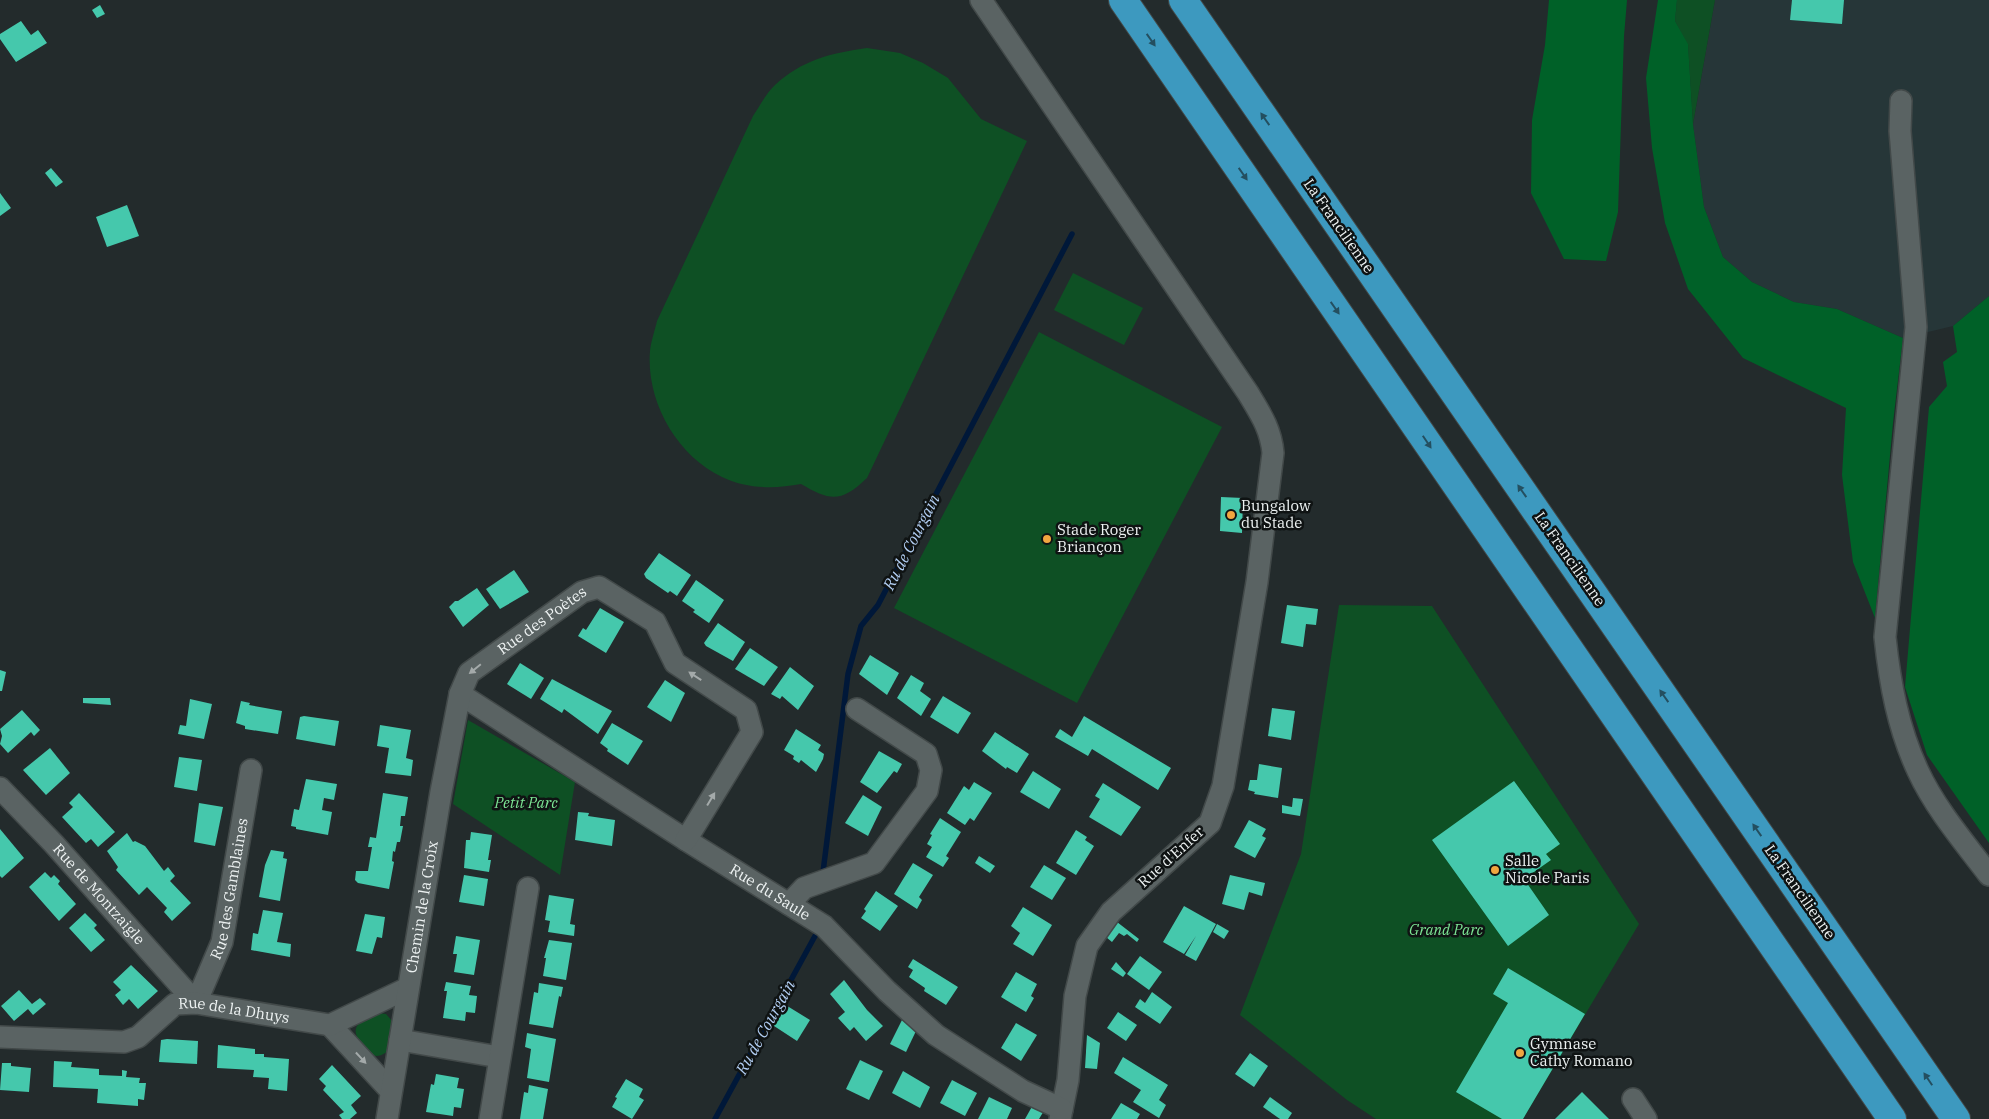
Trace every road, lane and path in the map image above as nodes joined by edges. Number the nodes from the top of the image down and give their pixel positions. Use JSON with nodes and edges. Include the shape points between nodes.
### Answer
{"nodes":[{"id":1,"x":981,"y":0,"type":"edge"},
{"id":2,"x":1123,"y":0,"type":"edge"},
{"id":3,"x":1183,"y":0,"type":"edge"},
{"id":4,"x":1901,"y":101,"type":"dead end"},
{"id":5,"x":460,"y":694,"type":"junction"},
{"id":6,"x":857,"y":709,"type":"dead end"},
{"id":7,"x":251,"y":770,"type":"dead end"},
{"id":8,"x":0,"y":788,"type":"edge"},
{"id":9,"x":686,"y":840,"type":"junction"},
{"id":10,"x":1989,"y":875,"type":"edge"},
{"id":11,"x":528,"y":888,"type":"dead end"},
{"id":12,"x":789,"y":904,"type":"junction"},
{"id":13,"x":408,"y":988,"type":"junction"},
{"id":14,"x":196,"y":1003,"type":"junction"},
{"id":15,"x":330,"y":1025,"type":"junction"},
{"id":16,"x":0,"y":1037,"type":"edge"},
{"id":17,"x":400,"y":1040,"type":"junction"},
{"id":18,"x":499,"y":1057,"type":"junction"},
{"id":19,"x":392,"y":1091,"type":"junction"},
{"id":20,"x":1633,"y":1099,"type":"dead end"},
{"id":21,"x":1061,"y":1114,"type":"edge"},
{"id":22,"x":387,"y":1119,"type":"edge"},
{"id":23,"x":490,"y":1119,"type":"edge"},
{"id":24,"x":1646,"y":1119,"type":"edge"},
{"id":25,"x":1892,"y":1119,"type":"edge"},
{"id":26,"x":1956,"y":1119,"type":"edge"}],
"edges":[{"from":1,"to":21,"type":"street","name":"Rue d'Enfer","via":[[1266,422],[1274,453],[1257,582],[1223,786],[1210,823],[1111,912],[1087,946],[1075,996],[1068,1080]]},
{"from":2,"to":25,"type":"highway","one_way":true},
{"from":26,"to":3,"type":"highway","name":"La Francilienne","one_way":true},
{"from":4,"to":10,"type":"street","via":[[1900,131],[1916,327],[1885,637],[1890,684],[1900,725],[1918,772]]},
{"from":5,"to":9,"type":"street","name":"Rue du Saule"},
{"from":9,"to":5,"type":"street","name":"Rue des Poètes","one_way":true,"via":[[752,732],[746,710],[675,663],[655,622],[599,587],[582,592],[469,673]]},
{"from":5,"to":13,"type":"street","name":"Chemin de la Croix"},
{"from":6,"to":12,"type":"street","via":[[926,754],[932,770],[927,791],[874,863],[804,888]]},
{"from":7,"to":14,"type":"street","name":"Rue des Gamblaines","via":[[222,942]]},
{"from":8,"to":14,"type":"street","name":"Rue de Montzaigle"},
{"from":9,"to":12,"type":"street","name":"Rue du Saule"},
{"from":11,"to":18,"type":"street"},
{"from":12,"to":21,"type":"street","name":"Rue du Saule","via":[[824,926],[887,991],[936,1035]]},
{"from":13,"to":15,"type":"street"},
{"from":13,"to":17,"type":"street","name":"Chemin de la Croix"},
{"from":14,"to":15,"type":"street","name":"Rue de la Dhuys"},
{"from":14,"to":16,"type":"street","name":"Rue de la Dhuys","via":[[174,1004],[138,1037],[124,1042]]},
{"from":15,"to":19,"type":"street","one_way":true},
{"from":17,"to":18,"type":"street"},
{"from":17,"to":19,"type":"street","name":"Chemin de la Croix"},
{"from":18,"to":23,"type":"street"},
{"from":19,"to":22,"type":"street","name":"Chemin de la Croix"},
{"from":20,"to":24,"type":"street"}]}
